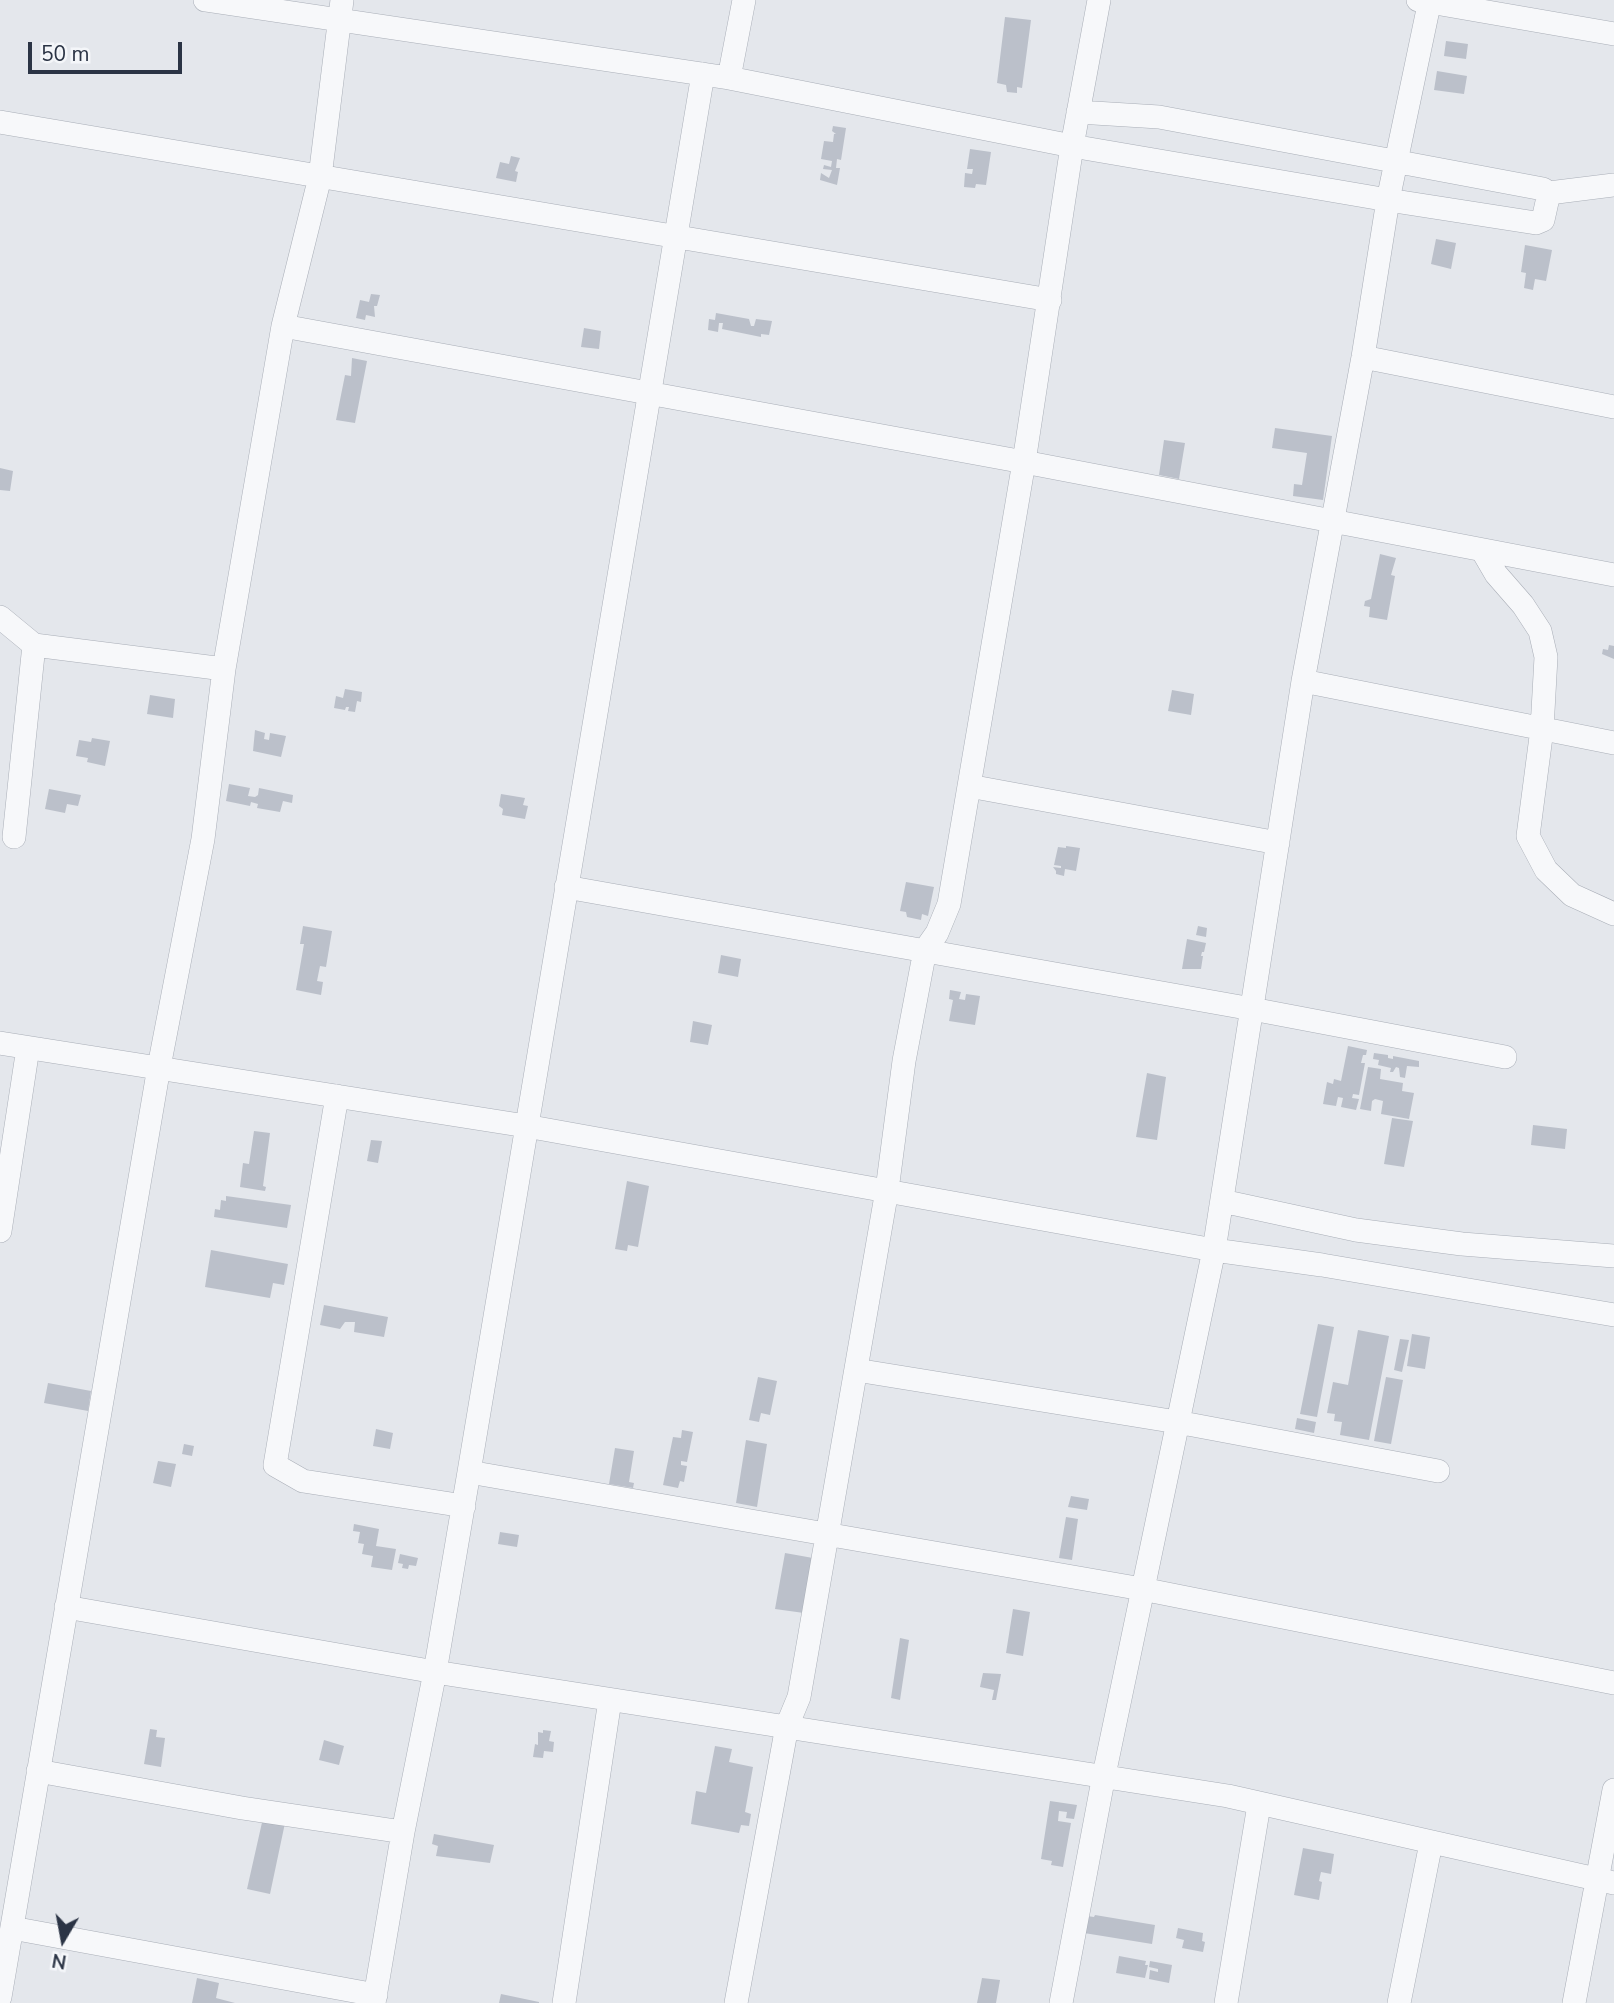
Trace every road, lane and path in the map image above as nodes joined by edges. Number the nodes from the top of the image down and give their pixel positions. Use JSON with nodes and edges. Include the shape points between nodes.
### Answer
{"nodes":[{"id":1,"x":205,"y":0,"type":"edge"},
{"id":2,"x":744,"y":0,"type":"edge"},
{"id":3,"x":1099,"y":0,"type":"edge"},
{"id":4,"x":1426,"y":1,"type":"edge"},
{"id":5,"x":340,"y":10,"type":"edge"},
{"id":6,"x":1614,"y":34,"type":"edge"},
{"id":7,"x":703,"y":74,"type":"junction"},
{"id":8,"x":729,"y":78,"type":"junction"},
{"id":9,"x":1078,"y":111,"type":"junction"},
{"id":10,"x":0,"y":122,"type":"edge"},
{"id":11,"x":1072,"y":146,"type":"junction"},
{"id":12,"x":1396,"y":161,"type":"junction"},
{"id":13,"x":320,"y":177,"type":"junction"},
{"id":14,"x":1614,"y":185,"type":"edge"},
{"id":15,"x":1549,"y":193,"type":"junction"},
{"id":16,"x":1388,"y":200,"type":"junction"},
{"id":17,"x":676,"y":237,"type":"junction"},
{"id":18,"x":1050,"y":300,"type":"junction"},
{"id":19,"x":283,"y":326,"type":"junction"},
{"id":20,"x":1363,"y":357,"type":"junction"},
{"id":21,"x":649,"y":394,"type":"junction"},
{"id":22,"x":1614,"y":407,"type":"edge"},
{"id":23,"x":1024,"y":462,"type":"junction"},
{"id":24,"x":1333,"y":522,"type":"junction"},
{"id":25,"x":1482,"y":550,"type":"junction"},
{"id":26,"x":1614,"y":575,"type":"edge"},
{"id":27,"x":0,"y":617,"type":"edge"},
{"id":28,"x":34,"y":645,"type":"junction"},
{"id":29,"x":224,"y":669,"type":"junction"},
{"id":30,"x":1303,"y":681,"type":"junction"},
{"id":31,"x":1542,"y":729,"type":"junction"},
{"id":32,"x":1614,"y":743,"type":"edge"},
{"id":33,"x":969,"y":786,"type":"junction"},
{"id":34,"x":14,"y":837,"type":"dead end"},
{"id":35,"x":1278,"y":843,"type":"junction"},
{"id":36,"x":566,"y":887,"type":"junction"},
{"id":37,"x":1614,"y":914,"type":"edge"},
{"id":38,"x":925,"y":950,"type":"junction"},
{"id":39,"x":1252,"y":1009,"type":"junction"},
{"id":40,"x":0,"y":1043,"type":"edge"},
{"id":41,"x":28,"y":1048,"type":"junction"},
{"id":42,"x":1506,"y":1057,"type":"dead end"},
{"id":43,"x":159,"y":1067,"type":"junction"},
{"id":44,"x":337,"y":1096,"type":"junction"},
{"id":45,"x":526,"y":1126,"type":"junction"},
{"id":46,"x":887,"y":1190,"type":"junction"},
{"id":47,"x":1222,"y":1201,"type":"junction"},
{"id":48,"x":0,"y":1231,"type":"edge"},
{"id":49,"x":1214,"y":1250,"type":"junction"},
{"id":50,"x":1614,"y":1256,"type":"edge"},
{"id":51,"x":1614,"y":1315,"type":"edge"},
{"id":52,"x":856,"y":1370,"type":"junction"},
{"id":53,"x":1177,"y":1422,"type":"junction"},
{"id":54,"x":1438,"y":1471,"type":"dead end"},
{"id":55,"x":470,"y":1472,"type":"junction"},
{"id":56,"x":464,"y":1506,"type":"junction"},
{"id":57,"x":828,"y":1535,"type":"junction"},
{"id":58,"x":1142,"y":1589,"type":"junction"},
{"id":59,"x":66,"y":1607,"type":"junction"},
{"id":60,"x":435,"y":1672,"type":"junction"},
{"id":61,"x":1614,"y":1683,"type":"edge"},
{"id":62,"x":610,"y":1699,"type":"junction"},
{"id":63,"x":787,"y":1726,"type":"junction"},
{"id":64,"x":38,"y":1772,"type":"junction"},
{"id":65,"x":1104,"y":1775,"type":"junction"},
{"id":66,"x":1614,"y":1790,"type":"edge"},
{"id":67,"x":1259,"y":1805,"type":"junction"},
{"id":68,"x":402,"y":1832,"type":"junction"},
{"id":69,"x":1431,"y":1843,"type":"junction"},
{"id":70,"x":1605,"y":1881,"type":"edge"},
{"id":71,"x":12,"y":1928,"type":"junction"},
{"id":72,"x":0,"y":1997,"type":"edge"},
{"id":73,"x":375,"y":1999,"type":"edge"},
{"id":74,"x":564,"y":2003,"type":"edge"},
{"id":75,"x":736,"y":2003,"type":"edge"},
{"id":76,"x":1061,"y":2003,"type":"edge"},
{"id":77,"x":1226,"y":2003,"type":"edge"},
{"id":78,"x":1399,"y":2003,"type":"edge"},
{"id":79,"x":1574,"y":2003,"type":"edge"}],
"edges":[{"from":1,"to":5,"type":"street"},
{"from":2,"to":8,"type":"street"},
{"from":3,"to":9,"type":"street"},
{"from":4,"to":6,"type":"street"},
{"from":4,"to":12,"type":"street"},
{"from":5,"to":7,"type":"street"},
{"from":5,"to":13,"type":"street"},
{"from":7,"to":8,"type":"street"},
{"from":7,"to":17,"type":"street"},
{"from":8,"to":11,"type":"street"},
{"from":9,"to":11,"type":"street"},
{"from":9,"to":12,"type":"street","via":[[1159,117]]},
{"from":10,"to":13,"type":"street"},
{"from":11,"to":16,"type":"street"},
{"from":11,"to":18,"type":"street"},
{"from":12,"to":15,"type":"street"},
{"from":12,"to":16,"type":"street"},
{"from":13,"to":17,"type":"street"},
{"from":13,"to":19,"type":"street"},
{"from":14,"to":15,"type":"street"},
{"from":15,"to":16,"type":"street","via":[[1543,220],[1536,223]]},
{"from":16,"to":20,"type":"street"},
{"from":17,"to":18,"type":"street"},
{"from":17,"to":21,"type":"street"},
{"from":18,"to":23,"type":"street"},
{"from":19,"to":21,"type":"street"},
{"from":19,"to":29,"type":"street"},
{"from":20,"to":22,"type":"street"},
{"from":20,"to":24,"type":"street"},
{"from":21,"to":23,"type":"street"},
{"from":21,"to":36,"type":"street"},
{"from":23,"to":24,"type":"street"},
{"from":23,"to":33,"type":"street"},
{"from":24,"to":25,"type":"street"},
{"from":24,"to":30,"type":"street"},
{"from":25,"to":26,"type":"street"},
{"from":25,"to":31,"type":"street","via":[[1540,631],[1546,657]]},
{"from":27,"to":28,"type":"street"},
{"from":28,"to":29,"type":"street"},
{"from":28,"to":34,"type":"street"},
{"from":29,"to":43,"type":"street","via":[[203,839]]},
{"from":30,"to":31,"type":"street"},
{"from":30,"to":35,"type":"street"},
{"from":31,"to":32,"type":"street"},
{"from":31,"to":37,"type":"street","via":[[1528,836],[1546,870],[1572,895]]},
{"from":33,"to":35,"type":"street"},
{"from":33,"to":38,"type":"street","via":[[949,904]]},
{"from":35,"to":39,"type":"street"},
{"from":36,"to":38,"type":"street"},
{"from":36,"to":45,"type":"street"},
{"from":38,"to":39,"type":"street"},
{"from":38,"to":46,"type":"street"},
{"from":39,"to":42,"type":"street"},
{"from":39,"to":47,"type":"street"},
{"from":40,"to":41,"type":"street"},
{"from":41,"to":43,"type":"street"},
{"from":41,"to":48,"type":"street"},
{"from":43,"to":44,"type":"street"},
{"from":43,"to":59,"type":"street"},
{"from":44,"to":45,"type":"street"},
{"from":44,"to":56,"type":"street","via":[[275,1465],[303,1481]]},
{"from":45,"to":46,"type":"street"},
{"from":45,"to":55,"type":"street"},
{"from":46,"to":49,"type":"street"},
{"from":46,"to":52,"type":"street"},
{"from":47,"to":49,"type":"street"},
{"from":47,"to":50,"type":"street","via":[[1356,1230]]},
{"from":49,"to":51,"type":"street"},
{"from":49,"to":53,"type":"street"},
{"from":52,"to":53,"type":"street"},
{"from":52,"to":57,"type":"street"},
{"from":53,"to":54,"type":"street"},
{"from":53,"to":58,"type":"street"},
{"from":55,"to":56,"type":"street"},
{"from":55,"to":57,"type":"street"},
{"from":56,"to":60,"type":"street"},
{"from":57,"to":58,"type":"street"},
{"from":57,"to":63,"type":"street","via":[[799,1697]]},
{"from":58,"to":61,"type":"street"},
{"from":58,"to":65,"type":"street"},
{"from":59,"to":60,"type":"street"},
{"from":59,"to":64,"type":"street"},
{"from":60,"to":62,"type":"street"},
{"from":60,"to":68,"type":"street"},
{"from":62,"to":63,"type":"street"},
{"from":62,"to":74,"type":"street"},
{"from":63,"to":65,"type":"street"},
{"from":63,"to":75,"type":"street"},
{"from":64,"to":68,"type":"street"},
{"from":64,"to":71,"type":"street"},
{"from":65,"to":67,"type":"street"},
{"from":65,"to":76,"type":"street"},
{"from":66,"to":70,"type":"street"},
{"from":67,"to":69,"type":"street"},
{"from":67,"to":77,"type":"street"},
{"from":68,"to":73,"type":"street"},
{"from":69,"to":70,"type":"street"},
{"from":69,"to":78,"type":"street"},
{"from":70,"to":79,"type":"street"},
{"from":71,"to":72,"type":"street"},
{"from":71,"to":73,"type":"street"}]}
